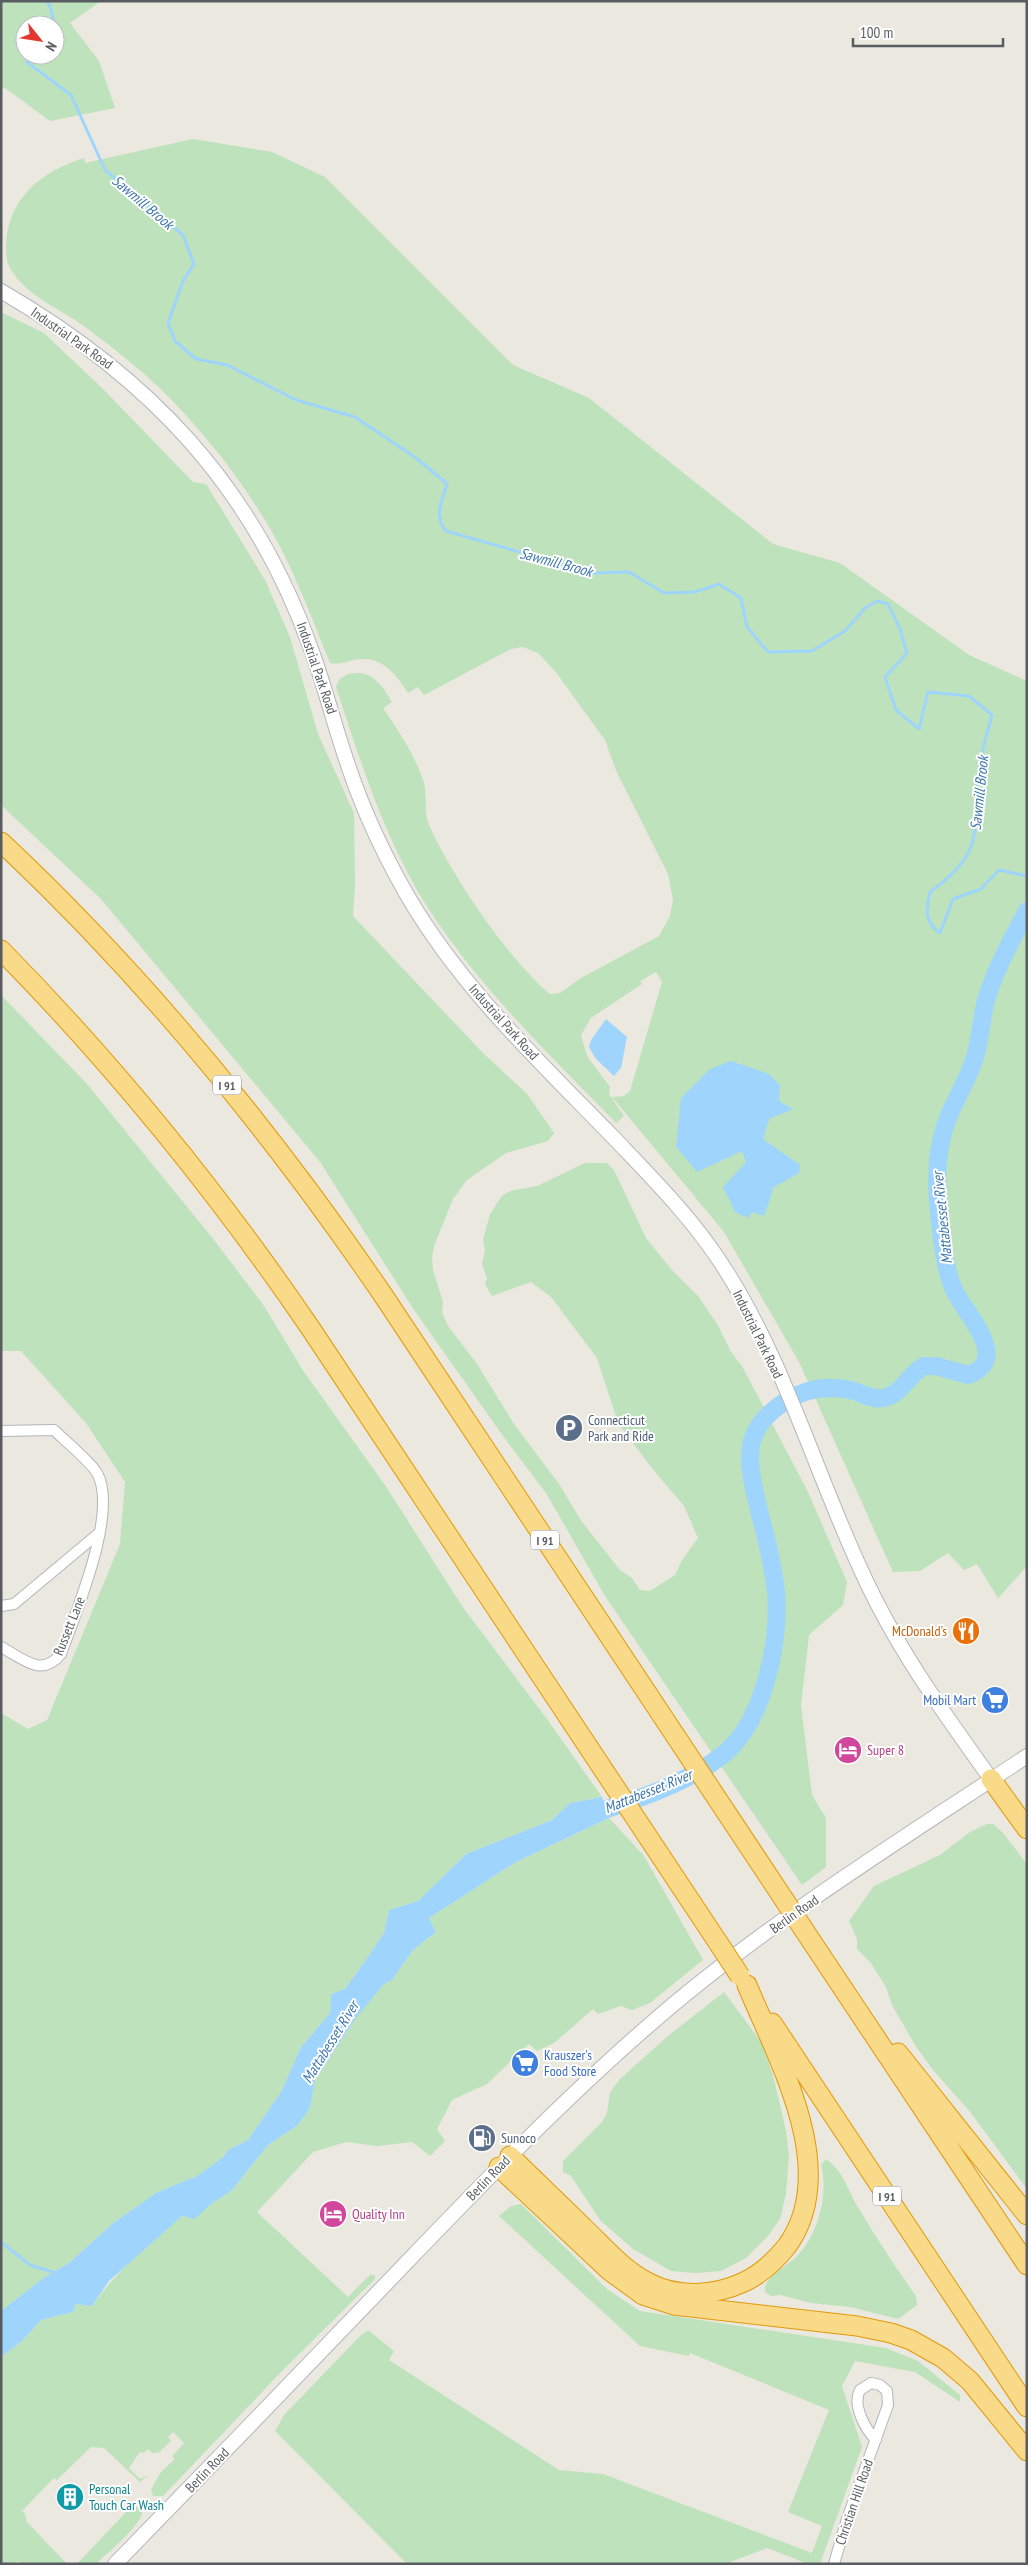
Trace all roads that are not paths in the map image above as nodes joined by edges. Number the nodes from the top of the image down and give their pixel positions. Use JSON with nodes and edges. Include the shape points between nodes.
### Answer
{"nodes":[{"id":1,"x":1,"y":291,"type":"edge"},
{"id":2,"x":1,"y":842,"type":"edge"},
{"id":3,"x":1,"y":950,"type":"edge"},
{"id":4,"x":1,"y":1431,"type":"edge"},
{"id":5,"x":99,"y":1533,"type":"junction"},
{"id":6,"x":1,"y":1606,"type":"edge"},
{"id":7,"x":1,"y":1647,"type":"edge"},
{"id":8,"x":1027,"y":1756,"type":"edge"},
{"id":9,"x":991,"y":1780,"type":"junction"},
{"id":10,"x":1027,"y":1829,"type":"edge"},
{"id":11,"x":744,"y":1981,"type":"junction"},
{"id":12,"x":849,"y":1998,"type":"junction"},
{"id":13,"x":504,"y":2162,"type":"junction"},
{"id":14,"x":1027,"y":2214,"type":"edge"},
{"id":15,"x":1027,"y":2265,"type":"edge"},
{"id":16,"x":1027,"y":2407,"type":"edge"},
{"id":17,"x":876,"y":2440,"type":"junction"},
{"id":18,"x":1027,"y":2451,"type":"edge"},
{"id":19,"x":115,"y":2564,"type":"edge"},
{"id":20,"x":834,"y":2564,"type":"edge"}],
"edges":[{"from":1,"to":9,"type":"street","name":"Industrial Park Road","via":[[66,331],[138,387],[169,417],[228,488],[254,526],[297,610],[359,797],[412,903],[447,956],[493,1013],[654,1180],[695,1227],[740,1294],[886,1620],[922,1680]]},
{"from":2,"to":12,"type":"highway","number":"I 91","bridge":true,"via":[[159,1004],[307,1188],[383,1295]]},
{"from":3,"to":11,"type":"highway","number":"I 91","bridge":true,"via":[[131,1092],[238,1225],[311,1329]]},
{"from":4,"to":5,"type":"street","name":"Russett Lane","via":[[54,1430],[98,1473],[103,1498]]},
{"from":5,"to":6,"type":"street","via":[[14,1604]]},
{"from":5,"to":7,"type":"street","name":"Russett Lane","via":[[96,1554],[61,1654],[52,1665],[39,1667]]},
{"from":8,"to":9,"type":"street","name":"Berlin Road"},
{"from":9,"to":10,"type":"highway"},
{"from":9,"to":13,"type":"street","name":"Berlin Road","via":[[818,1897],[701,1982],[607,2062]]},
{"from":11,"to":13,"type":"highway","via":[[790,2085],[802,2125],[806,2159],[806,2194],[799,2223],[784,2249],[762,2271],[742,2283],[712,2292],[682,2293],[656,2287],[621,2264]]},
{"from":11,"to":16,"type":"highway","number":"I 91"},
{"from":12,"to":14,"type":"highway","via":[[924,2084]]},
{"from":12,"to":15,"type":"highway","number":"I 91"},
{"from":13,"to":18,"type":"highway","via":[[610,2271],[643,2295],[674,2304],[864,2327],[911,2340],[943,2358],[970,2381]]},
{"from":13,"to":19,"type":"street","name":"Berlin Road"},
{"from":17,"to":17,"type":"street","name":"Christian Hill Road","via":[[889,2400],[884,2388],[872,2383],[863,2386],[857,2399],[867,2427]]},
{"from":17,"to":20,"type":"street","name":"Christian Hill Road"}]}
